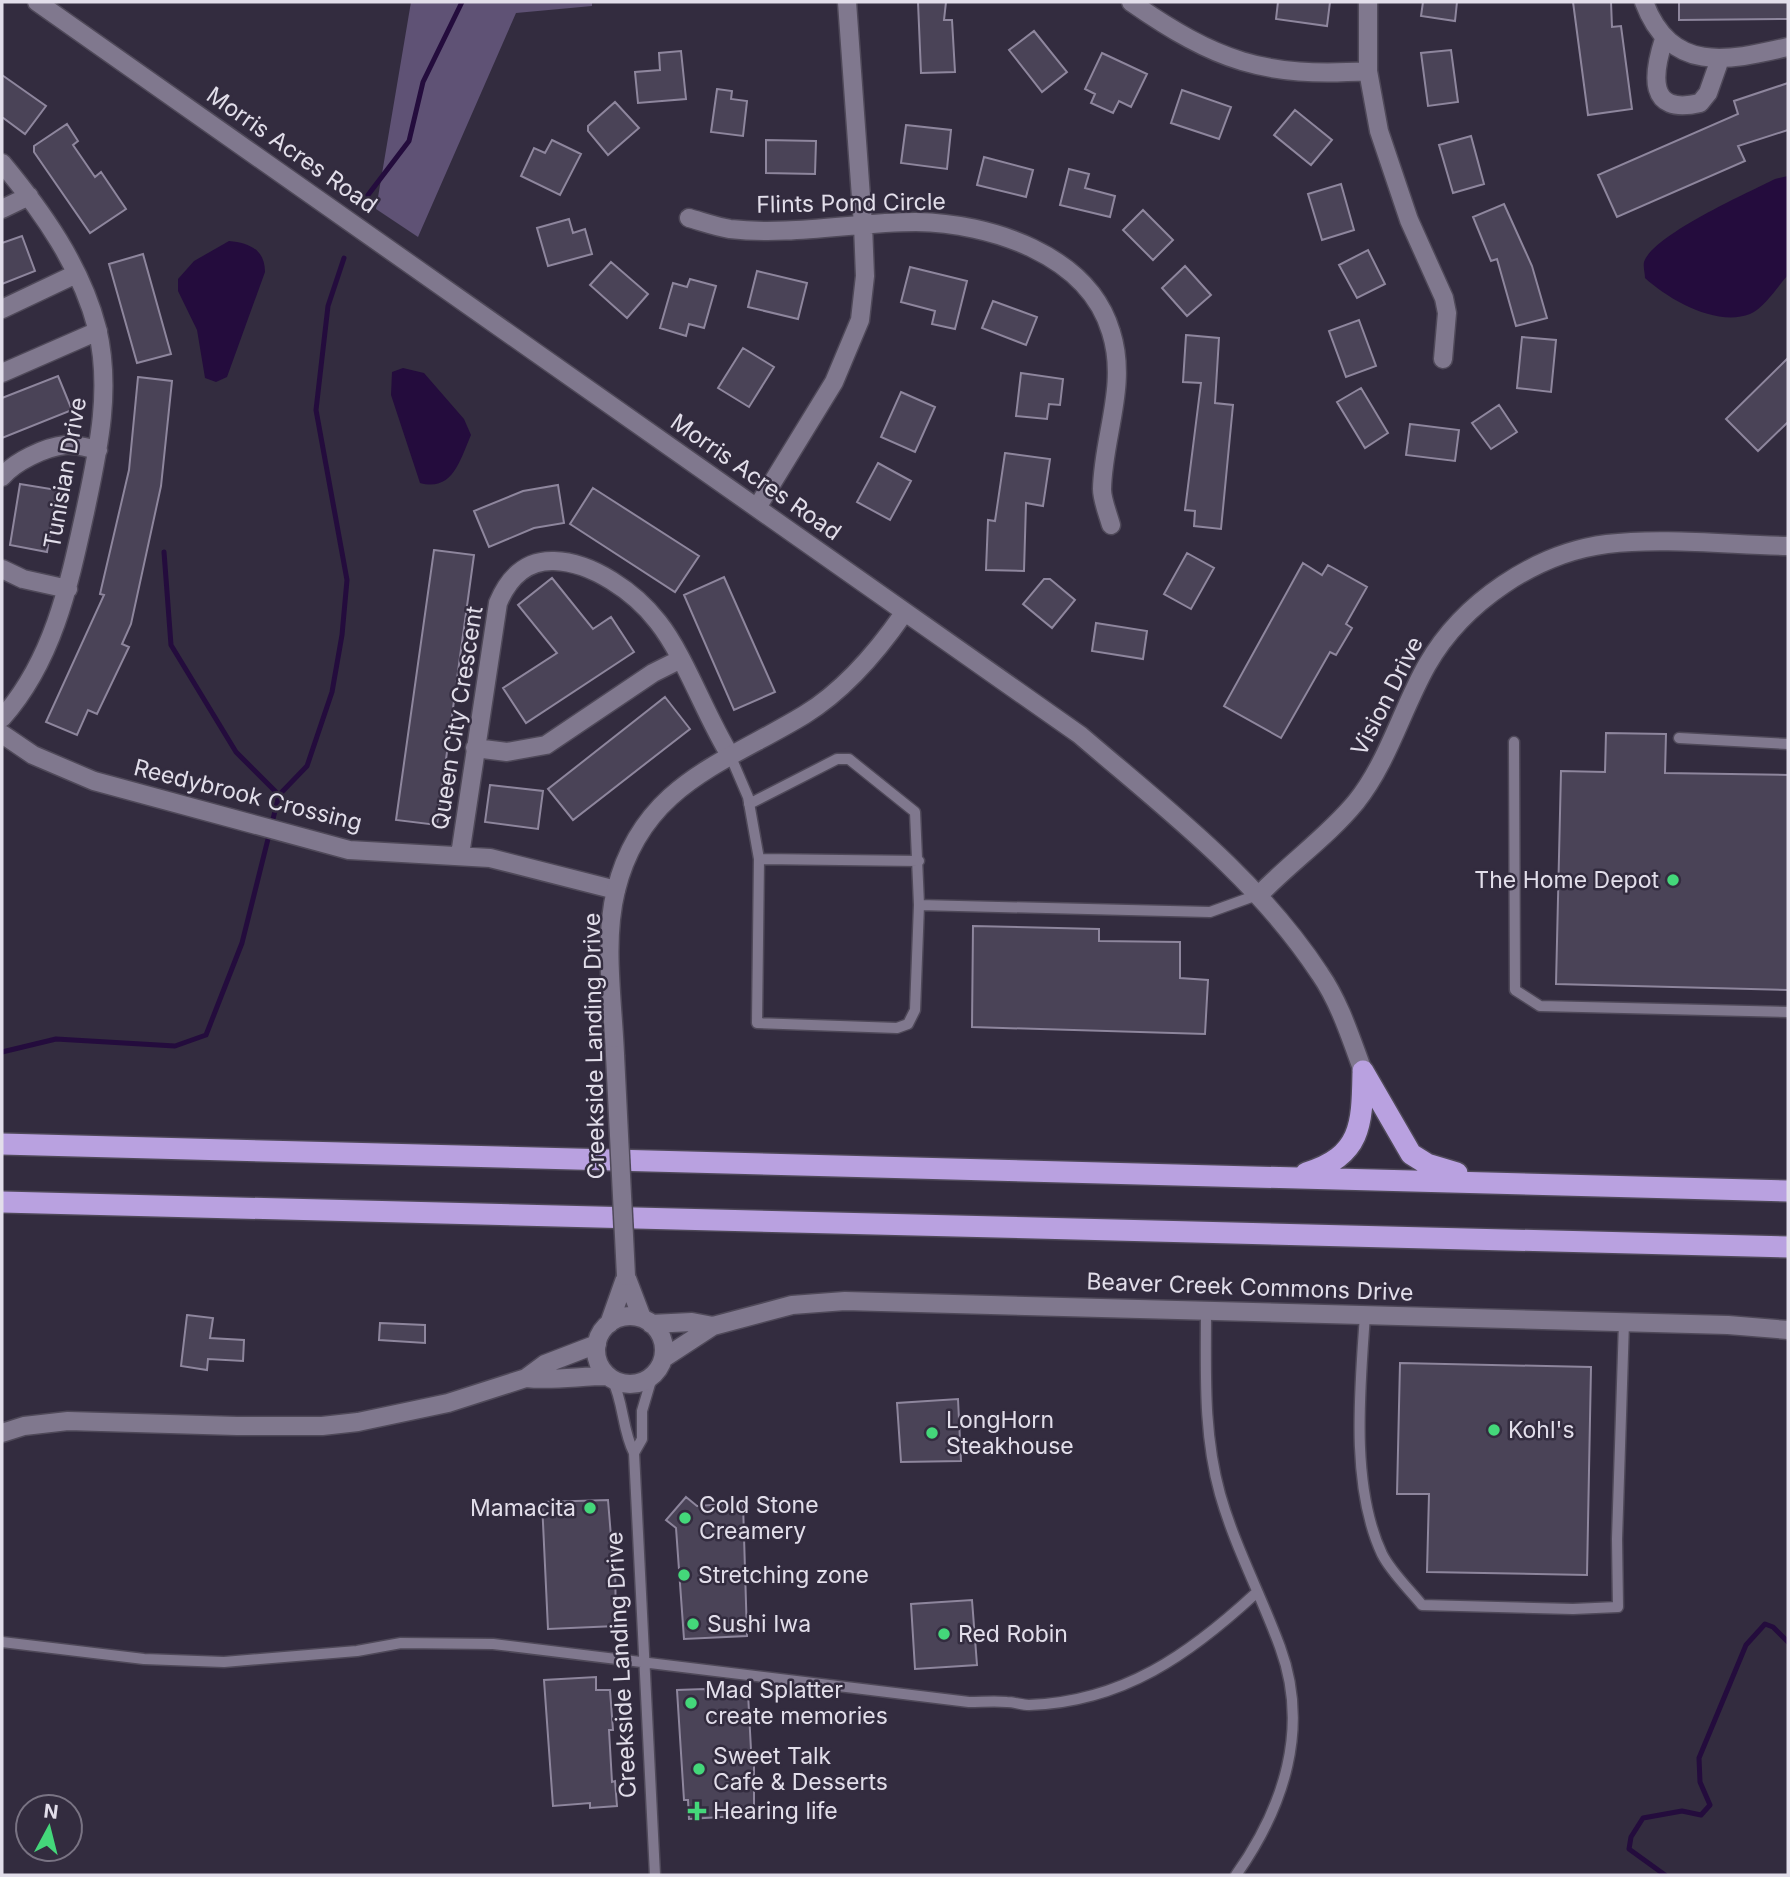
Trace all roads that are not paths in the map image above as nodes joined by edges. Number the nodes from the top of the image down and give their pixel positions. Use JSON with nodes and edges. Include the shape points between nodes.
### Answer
{"nodes":[{"id":1,"x":37,"y":2,"type":"edge"},
{"id":2,"x":846,"y":2,"type":"edge"},
{"id":3,"x":1131,"y":2,"type":"edge"},
{"id":4,"x":1368,"y":2,"type":"edge"},
{"id":5,"x":1644,"y":2,"type":"edge"},
{"id":6,"x":1664,"y":39,"type":"junction"},
{"id":7,"x":1788,"y":47,"type":"edge"},
{"id":8,"x":1720,"y":60,"type":"junction"},
{"id":9,"x":1368,"y":71,"type":"junction"},
{"id":10,"x":2,"y":163,"type":"edge"},
{"id":11,"x":29,"y":196,"type":"junction"},
{"id":12,"x":2,"y":209,"type":"edge"},
{"id":13,"x":689,"y":218,"type":"dead end"},
{"id":14,"x":863,"y":225,"type":"junction"},
{"id":15,"x":76,"y":274,"type":"junction"},
{"id":16,"x":2,"y":309,"type":"edge"},
{"id":17,"x":97,"y":331,"type":"junction"},
{"id":18,"x":1443,"y":359,"type":"dead end"},
{"id":19,"x":2,"y":373,"type":"edge"},
{"id":20,"x":98,"y":450,"type":"junction"},
{"id":21,"x":2,"y":477,"type":"edge"},
{"id":22,"x":758,"y":506,"type":"junction"},
{"id":23,"x":1111,"y":525,"type":"dead end"},
{"id":24,"x":1788,"y":546,"type":"edge"},
{"id":25,"x":2,"y":569,"type":"edge"},
{"id":26,"x":68,"y":589,"type":"junction"},
{"id":27,"x":904,"y":613,"type":"junction"},
{"id":28,"x":679,"y":660,"type":"junction"},
{"id":29,"x":2,"y":718,"type":"edge"},
{"id":30,"x":2,"y":734,"type":"edge"},
{"id":31,"x":1679,"y":738,"type":"dead end"},
{"id":32,"x":1514,"y":741,"type":"dead end"},
{"id":33,"x":1788,"y":744,"type":"edge"},
{"id":34,"x":475,"y":748,"type":"junction"},
{"id":35,"x":730,"y":755,"type":"junction"},
{"id":36,"x":749,"y":804,"type":"junction"},
{"id":37,"x":460,"y":855,"type":"junction"},
{"id":38,"x":759,"y":859,"type":"junction"},
{"id":39,"x":919,"y":861,"type":"junction"},
{"id":40,"x":616,"y":890,"type":"junction"},
{"id":41,"x":1260,"y":894,"type":"junction"},
{"id":42,"x":919,"y":905,"type":"junction"},
{"id":43,"x":1788,"y":1012,"type":"edge"},
{"id":44,"x":1363,"y":1071,"type":"junction"},
{"id":45,"x":2,"y":1144,"type":"edge"},
{"id":46,"x":1297,"y":1176,"type":"junction"},
{"id":47,"x":1497,"y":1182,"type":"junction"},
{"id":48,"x":1788,"y":1191,"type":"edge"},
{"id":49,"x":2,"y":1202,"type":"edge"},
{"id":50,"x":1788,"y":1247,"type":"edge"},
{"id":51,"x":626,"y":1276,"type":"junction"},
{"id":52,"x":1206,"y":1310,"type":"junction"},
{"id":53,"x":1365,"y":1315,"type":"junction"},
{"id":54,"x":647,"y":1321,"type":"junction"},
{"id":55,"x":1624,"y":1322,"type":"junction"},
{"id":56,"x":609,"y":1324,"type":"junction"},
{"id":57,"x":713,"y":1326,"type":"junction"},
{"id":58,"x":1788,"y":1330,"type":"edge"},
{"id":59,"x":597,"y":1344,"type":"junction"},
{"id":60,"x":664,"y":1357,"type":"junction"},
{"id":61,"x":652,"y":1377,"type":"junction"},
{"id":62,"x":526,"y":1378,"type":"junction"},
{"id":63,"x":610,"y":1378,"type":"junction"},
{"id":64,"x":2,"y":1433,"type":"edge"},
{"id":65,"x":634,"y":1452,"type":"junction"},
{"id":66,"x":1256,"y":1593,"type":"junction"},
{"id":67,"x":2,"y":1642,"type":"edge"},
{"id":68,"x":646,"y":1662,"type":"junction"},
{"id":69,"x":655,"y":1875,"type":"edge"},
{"id":70,"x":1236,"y":1875,"type":"edge"}],
"edges":[{"from":1,"to":22,"type":"street","name":"Morris Acres Road"},
{"from":2,"to":14,"type":"street"},
{"from":3,"to":9,"type":"street","via":[[1181,36],[1228,58],[1285,72]]},
{"from":4,"to":9,"type":"street"},
{"from":5,"to":6,"type":"street"},
{"from":6,"to":8,"type":"street","via":[[1682,51]]},
{"from":6,"to":8,"type":"street","via":[[1655,86],[1667,101],[1700,103]]},
{"from":7,"to":8,"type":"street"},
{"from":9,"to":18,"type":"street","via":[[1392,175],[1444,298]]},
{"from":10,"to":11,"type":"street","name":"Tunisian Drive"},
{"from":11,"to":12,"type":"street"},
{"from":11,"to":15,"type":"street","name":"Tunisian Drive"},
{"from":13,"to":14,"type":"street","name":"Flints Pond Circle","via":[[742,229]]},
{"from":14,"to":22,"type":"street","via":[[865,276],[860,320],[850,348],[808,428]]},
{"from":14,"to":23,"type":"street","name":"Flints Pond Circle","via":[[917,222],[977,231],[1056,261],[1080,279],[1104,313],[1116,349],[1116,399],[1102,491]]},
{"from":15,"to":16,"type":"street"},
{"from":15,"to":17,"type":"street","name":"Tunisian Drive"},
{"from":17,"to":19,"type":"street"},
{"from":17,"to":20,"type":"street","name":"Tunisian Drive","via":[[104,398]]},
{"from":20,"to":21,"type":"street","via":[[58,447],[13,466]]},
{"from":20,"to":26,"type":"street","name":"Tunisian Drive"},
{"from":22,"to":27,"type":"street","name":"Morris Acres Road"},
{"from":24,"to":41,"type":"street","name":"Vision Drive","via":[[1604,544],[1533,568],[1493,592],[1442,641],[1357,801]]},
{"from":25,"to":26,"type":"street"},
{"from":26,"to":29,"type":"street","name":"Tunisian Drive","via":[[35,670]]},
{"from":27,"to":35,"type":"street","name":"Creekside Landing Drive","via":[[842,687],[805,714]]},
{"from":27,"to":41,"type":"street","name":"Morris Acres Road","via":[[1080,734]]},
{"from":28,"to":34,"type":"street","via":[[546,745],[507,752]]},
{"from":28,"to":34,"type":"street","name":"Queen City Crescent","via":[[659,622],[599,572],[566,561],[533,563],[512,577],[498,603]]},
{"from":28,"to":35,"type":"street","name":"Queen City Crescent"},
{"from":30,"to":37,"type":"street","name":"Reedybrook Crossing","via":[[33,755],[94,782],[328,844],[362,851]]},
{"from":31,"to":33,"type":"lane"},
{"from":32,"to":43,"type":"lane","via":[[1515,990],[1540,1006]]},
{"from":34,"to":37,"type":"street","name":"Queen City Crescent"},
{"from":35,"to":36,"type":"lane"},
{"from":35,"to":40,"type":"street","name":"Creekside Landing Drive","via":[[665,800],[641,833]]},
{"from":36,"to":38,"type":"lane"},
{"from":36,"to":39,"type":"lane","via":[[837,759],[849,759],[915,812]]},
{"from":37,"to":40,"type":"street","name":"Reedybrook Crossing","via":[[490,858]]},
{"from":38,"to":39,"type":"lane"},
{"from":38,"to":42,"type":"lane","via":[[757,1023],[897,1028],[908,1024],[915,1010]]},
{"from":39,"to":42,"type":"lane"},
{"from":40,"to":51,"type":"street","name":"Creekside Landing Drive","bridge":true,"via":[[611,929]]},
{"from":41,"to":42,"type":"lane","via":[[1210,912]]},
{"from":41,"to":44,"type":"street","name":"Morris Acres Road","via":[[1322,975]]},
{"from":44,"to":46,"type":"highway","via":[[1363,1115],[1355,1140],[1332,1162]]},
{"from":44,"to":47,"type":"highway","via":[[1411,1154],[1438,1168]]},
{"from":45,"to":46,"type":"highway"},
{"from":46,"to":47,"type":"highway"},
{"from":47,"to":48,"type":"highway"},
{"from":49,"to":50,"type":"highway"},
{"from":51,"to":54,"type":"street","name":"Creekside Landing Drive"},
{"from":51,"to":56,"type":"street","name":"Creekside Landing Drive"},
{"from":52,"to":53,"type":"street","name":"Beaver Creek Commons Drive"},
{"from":52,"to":57,"type":"street","name":"Beaver Creek Commons Drive","via":[[845,1301],[792,1306]]},
{"from":52,"to":66,"type":"lane","via":[[1208,1434],[1220,1493]]},
{"from":53,"to":55,"type":"street","name":"Beaver Creek Commons Drive"},
{"from":53,"to":55,"type":"lane","via":[[1364,1493],[1382,1555],[1422,1605],[1618,1607]]},
{"from":54,"to":56,"type":"street","via":[[625,1317]]},
{"from":54,"to":57,"type":"street","name":"Beaver Creek Commons Drive"},
{"from":54,"to":60,"type":"street","via":[[662,1339]]},
{"from":55,"to":58,"type":"street","name":"Beaver Creek Commons Drive"},
{"from":56,"to":59,"type":"street"},
{"from":57,"to":60,"type":"street","name":"Beaver Creek Commons Drive"},
{"from":59,"to":62,"type":"street","via":[[545,1364]]},
{"from":59,"to":63,"type":"street","via":[[598,1362]]},
{"from":60,"to":61,"type":"street"},
{"from":61,"to":63,"type":"street","via":[[636,1384]]},
{"from":61,"to":65,"type":"lane","name":"Creekside Landing Drive","via":[[642,1411],[642,1439]]},
{"from":62,"to":63,"type":"street"},
{"from":62,"to":64,"type":"street","via":[[401,1415],[321,1426],[68,1421]]},
{"from":63,"to":65,"type":"lane","name":"Creekside Landing Drive"},
{"from":65,"to":68,"type":"lane","name":"Creekside Landing Drive"},
{"from":66,"to":68,"type":"lane","via":[[1210,1636],[1150,1675],[1095,1695],[1027,1705],[969,1702]]},
{"from":66,"to":70,"type":"lane","via":[[1286,1665],[1294,1721],[1280,1797]]},
{"from":67,"to":68,"type":"lane","via":[[144,1659],[224,1662],[401,1643],[494,1644]]},
{"from":68,"to":69,"type":"lane","name":"Creekside Landing Drive"}]}
